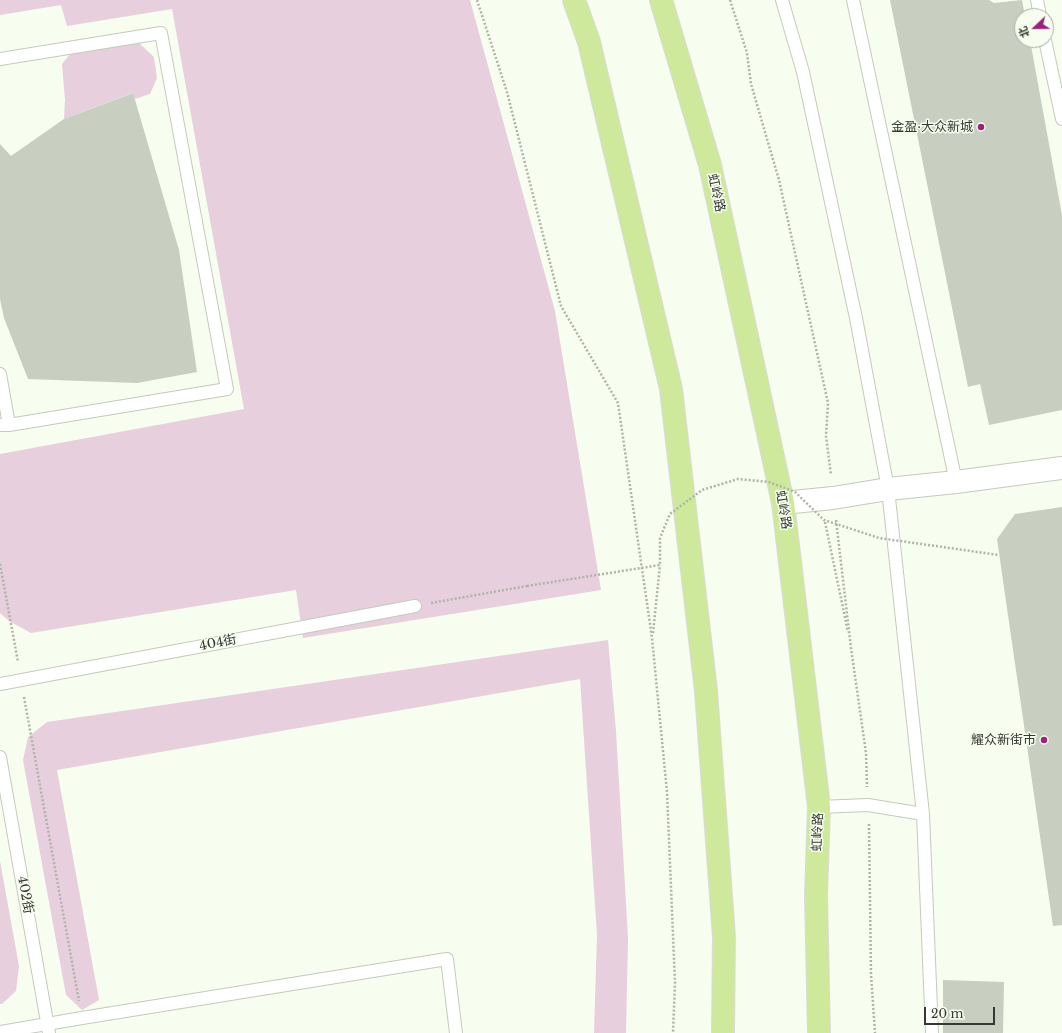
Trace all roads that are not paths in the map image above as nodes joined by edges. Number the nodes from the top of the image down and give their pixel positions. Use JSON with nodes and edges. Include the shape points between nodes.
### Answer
{"nodes":[{"id":1,"x":562,"y":0,"type":"edge"},
{"id":2,"x":574,"y":0,"type":"edge"},
{"id":3,"x":661,"y":0,"type":"edge"},
{"id":4,"x":782,"y":0,"type":"edge"},
{"id":5,"x":853,"y":0,"type":"edge"},
{"id":6,"x":589,"y":42,"type":"junction"},
{"id":7,"x":1047,"y":48,"type":"edge"},
{"id":8,"x":0,"y":59,"type":"edge"},
{"id":9,"x":1062,"y":119,"type":"edge"},
{"id":10,"x":0,"y":374,"type":"edge"},
{"id":11,"x":4,"y":425,"type":"edge"},
{"id":12,"x":1062,"y":468,"type":"edge"},
{"id":13,"x":956,"y":482,"type":"junction"},
{"id":14,"x":888,"y":489,"type":"junction"},
{"id":15,"x":783,"y":503,"type":"junction"},
{"id":16,"x":415,"y":606,"type":"road end"},
{"id":17,"x":0,"y":684,"type":"edge"},
{"id":18,"x":0,"y":757,"type":"edge"},
{"id":19,"x":819,"y":807,"type":"junction"},
{"id":20,"x":923,"y":814,"type":"junction"},
{"id":21,"x":48,"y":1028,"type":"edge"},
{"id":22,"x":0,"y":1032,"type":"edge"},
{"id":23,"x":456,"y":1033,"type":"edge"},
{"id":24,"x":723,"y":1033,"type":"edge"},
{"id":25,"x":819,"y":1033,"type":"edge"},
{"id":26,"x":932,"y":1033,"type":"edge"}],
"edges":[{"from":1,"to":6,"type":"lane"},
{"from":2,"to":6,"type":"main road"},
{"from":3,"to":15,"type":"main road","name":"虹岭路","via":[[710,165]]},
{"from":4,"to":14,"type":"lane","via":[[803,72],[855,310]]},
{"from":5,"to":13,"type":"lane"},
{"from":6,"to":24,"type":"main road","via":[[671,388],[706,691],[724,936]]},
{"from":7,"to":9,"type":"lane"},
{"from":8,"to":11,"type":"lane","via":[[161,33],[227,389]]},
{"from":10,"to":11,"type":"lane"},
{"from":12,"to":13,"type":"street"},
{"from":13,"to":14,"type":"street"},
{"from":14,"to":15,"type":"street"},
{"from":14,"to":20,"type":"lane"},
{"from":15,"to":19,"type":"main road","name":"虹岭路"},
{"from":16,"to":17,"type":"lane","name":"404街"},
{"from":18,"to":21,"type":"lane","name":"402街"},
{"from":19,"to":20,"type":"lane","via":[[868,806]]},
{"from":19,"to":25,"type":"main road","name":"虹岭路","via":[[816,895]]},
{"from":20,"to":26,"type":"lane"},
{"from":21,"to":22,"type":"lane"},
{"from":21,"to":23,"type":"lane","via":[[82,1018],[447,959]]}]}
